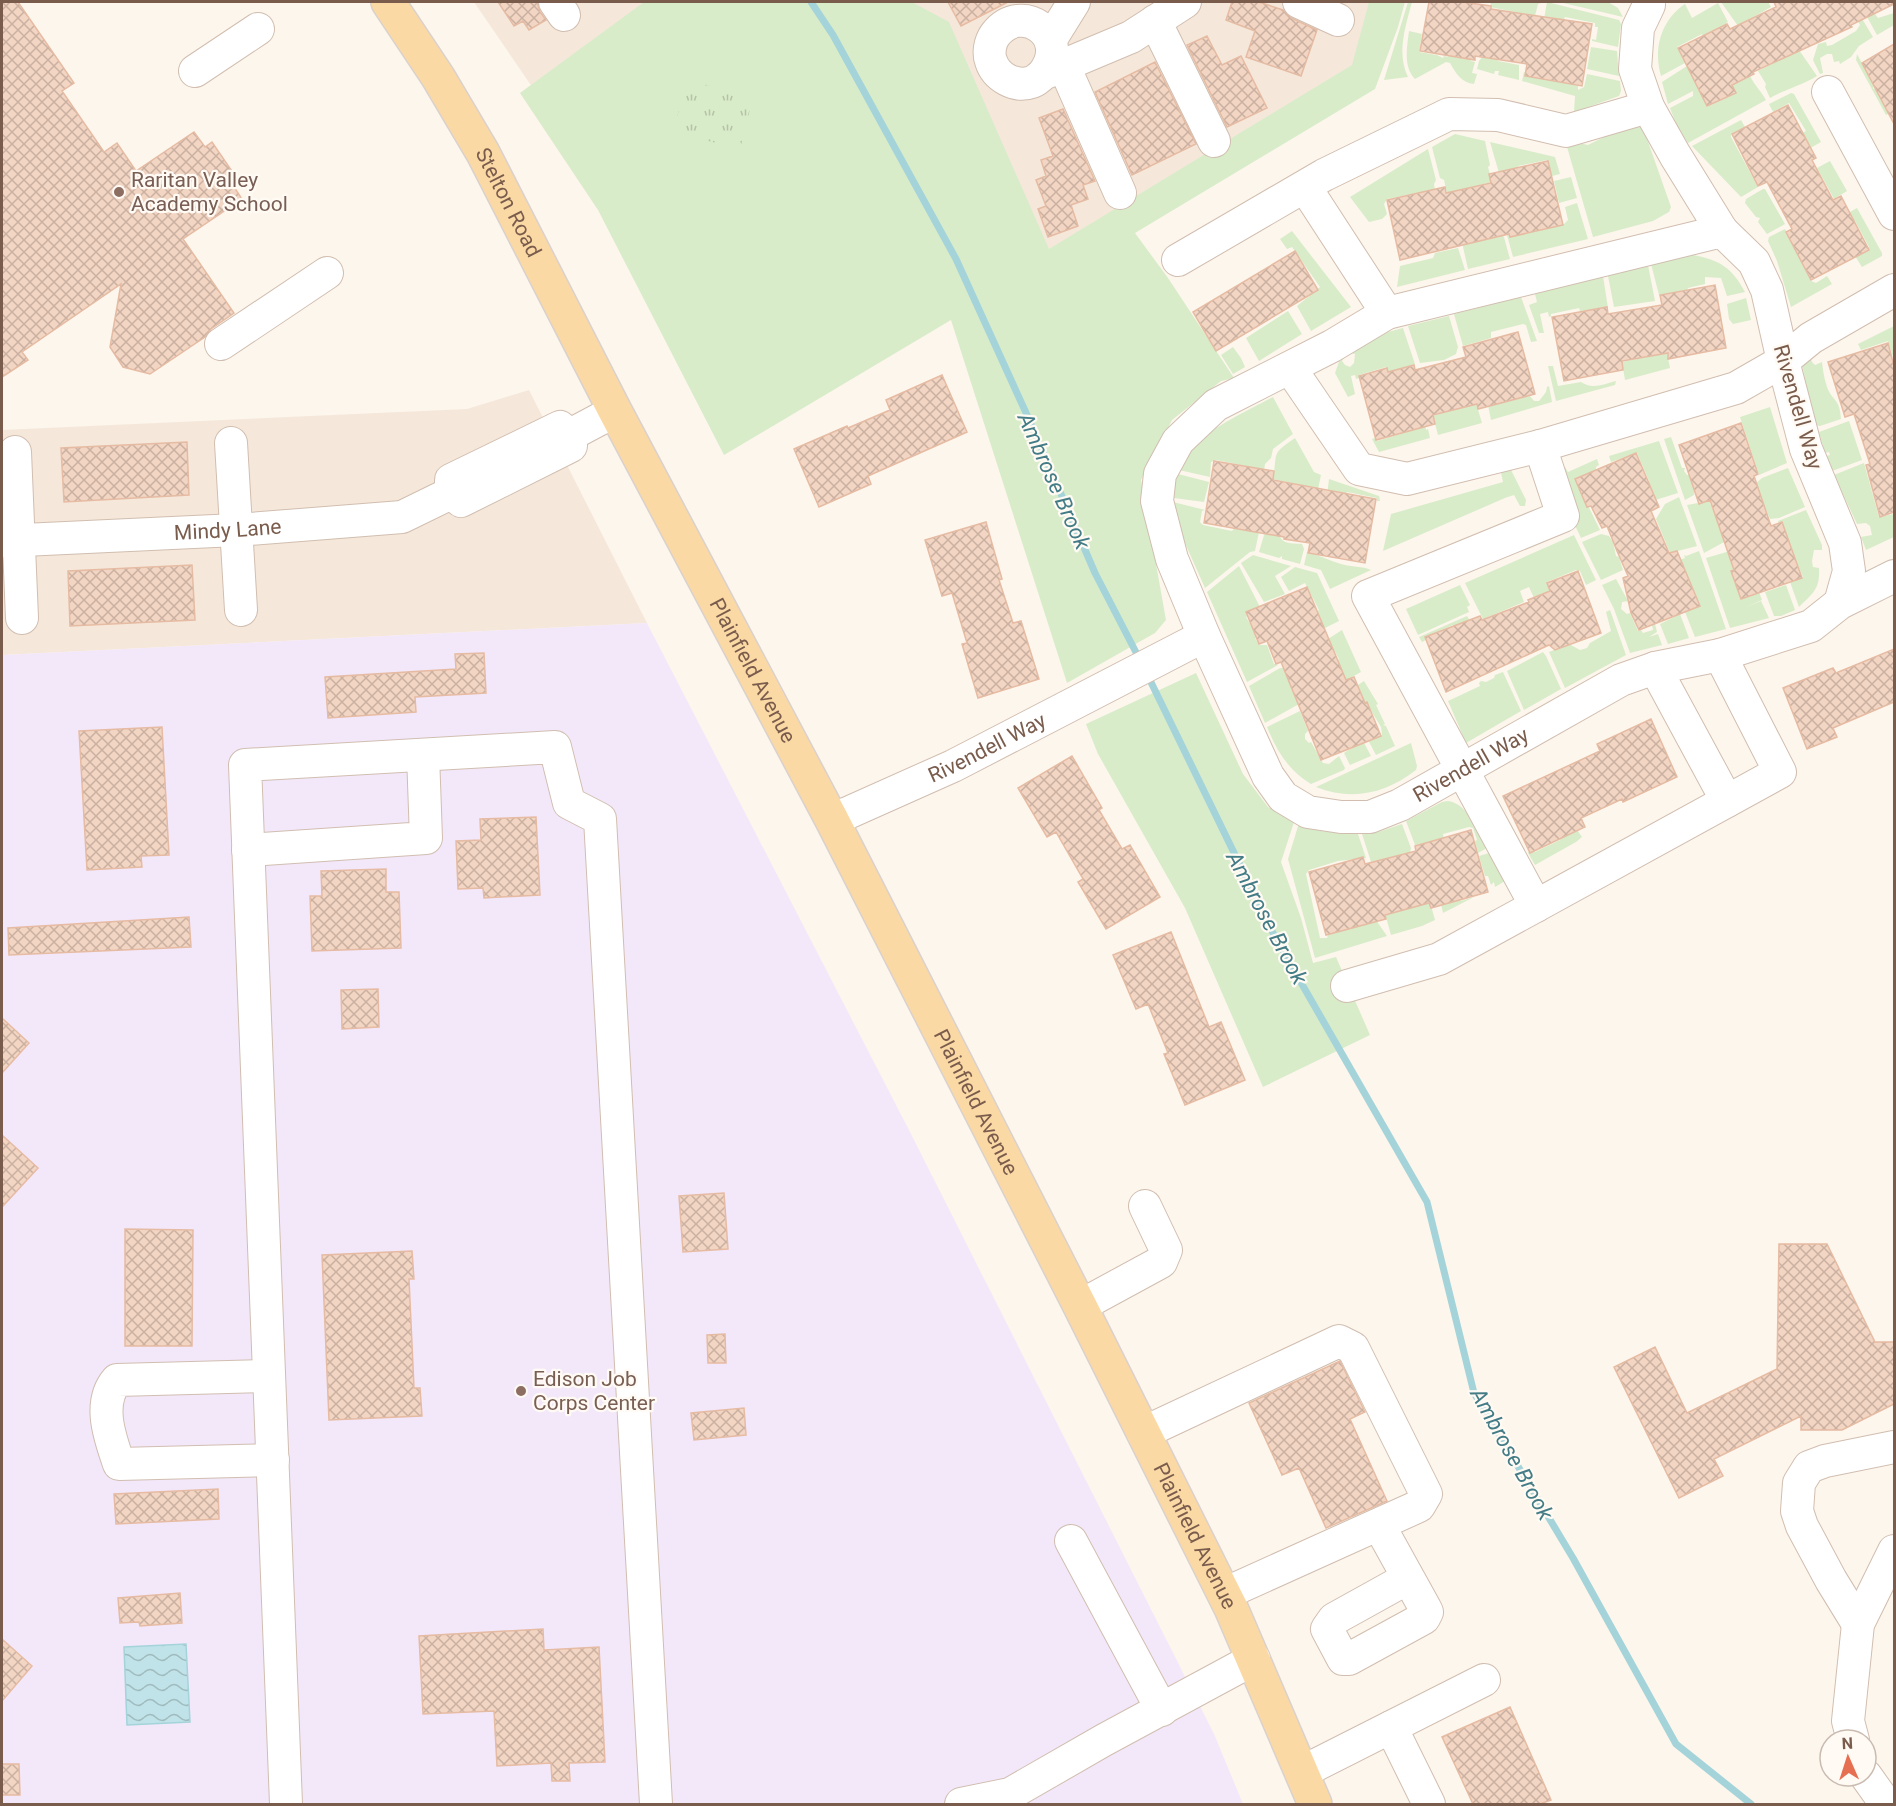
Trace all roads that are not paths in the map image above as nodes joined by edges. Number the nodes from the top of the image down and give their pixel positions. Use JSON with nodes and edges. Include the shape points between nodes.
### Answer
{"nodes":[{"id":1,"x":387,"y":2,"type":"edge"},
{"id":2,"x":1074,"y":2,"type":"edge"},
{"id":3,"x":1185,"y":2,"type":"edge"},
{"id":4,"x":1299,"y":2,"type":"edge"},
{"id":5,"x":1649,"y":3,"type":"edge"},
{"id":6,"x":1003,"y":12,"type":"edge"},
{"id":7,"x":1338,"y":20,"type":"dead end"},
{"id":8,"x":1155,"y":21,"type":"junction"},
{"id":9,"x":258,"y":29,"type":"dead end"},
{"id":10,"x":1052,"y":60,"type":"junction"},
{"id":11,"x":195,"y":72,"type":"dead end"},
{"id":12,"x":1828,"y":92,"type":"dead end"},
{"id":13,"x":1648,"y":107,"type":"junction"},
{"id":14,"x":1214,"y":141,"type":"dead end"},
{"id":15,"x":1305,"y":187,"type":"junction"},
{"id":16,"x":1120,"y":193,"type":"dead end"},
{"id":17,"x":1894,"y":214,"type":"edge"},
{"id":18,"x":1722,"y":231,"type":"junction"},
{"id":19,"x":1178,"y":260,"type":"dead end"},
{"id":20,"x":327,"y":273,"type":"dead end"},
{"id":21,"x":1894,"y":290,"type":"edge"},
{"id":22,"x":1387,"y":313,"type":"junction"},
{"id":23,"x":221,"y":344,"type":"dead end"},
{"id":24,"x":1783,"y":361,"type":"junction"},
{"id":25,"x":1290,"y":368,"type":"junction"},
{"id":26,"x":615,"y":411,"type":"junction"},
{"id":27,"x":231,"y":443,"type":"dead end"},
{"id":28,"x":1540,"y":446,"type":"junction"},
{"id":29,"x":15,"y":452,"type":"dead end"},
{"id":30,"x":236,"y":530,"type":"junction"},
{"id":31,"x":10,"y":540,"type":"edge"},
{"id":32,"x":1894,"y":576,"type":"edge"},
{"id":33,"x":1840,"y":603,"type":"junction"},
{"id":34,"x":241,"y":610,"type":"dead end"},
{"id":35,"x":21,"y":618,"type":"dead end"},
{"id":36,"x":1204,"y":636,"type":"junction"},
{"id":37,"x":1720,"y":655,"type":"junction"},
{"id":38,"x":1655,"y":668,"type":"junction"},
{"id":39,"x":423,"y":755,"type":"junction"},
{"id":40,"x":1461,"y":770,"type":"junction"},
{"id":41,"x":1727,"y":801,"type":"junction"},
{"id":42,"x":832,"y":820,"type":"junction"},
{"id":43,"x":248,"y":850,"type":"junction"},
{"id":44,"x":1536,"y":906,"type":"junction"},
{"id":45,"x":1347,"y":986,"type":"dead end"},
{"id":46,"x":1145,"y":1206,"type":"dead end"},
{"id":47,"x":1080,"y":1306,"type":"junction"},
{"id":48,"x":269,"y":1376,"type":"junction"},
{"id":49,"x":1143,"y":1433,"type":"junction"},
{"id":50,"x":1894,"y":1447,"type":"edge"},
{"id":51,"x":273,"y":1460,"type":"junction"},
{"id":52,"x":1379,"y":1525,"type":"junction"},
{"id":53,"x":1071,"y":1540,"type":"dead end"},
{"id":54,"x":1894,"y":1551,"type":"edge"},
{"id":55,"x":1408,"y":1578,"type":"dead end"},
{"id":56,"x":1224,"y":1594,"type":"junction"},
{"id":57,"x":1858,"y":1624,"type":"junction"},
{"id":58,"x":1254,"y":1659,"type":"junction"},
{"id":59,"x":1484,"y":1680,"type":"dead end"},
{"id":60,"x":1161,"y":1710,"type":"junction"},
{"id":61,"x":1390,"y":1726,"type":"junction"},
{"id":62,"x":1850,"y":1728,"type":"edge"},
{"id":63,"x":1302,"y":1772,"type":"junction"},
{"id":64,"x":1875,"y":1788,"type":"edge"},
{"id":65,"x":1039,"y":1793,"type":"edge"},
{"id":66,"x":286,"y":1804,"type":"edge"},
{"id":67,"x":656,"y":1804,"type":"edge"},
{"id":68,"x":962,"y":1804,"type":"edge"},
{"id":69,"x":1316,"y":1804,"type":"edge"},
{"id":70,"x":1429,"y":1804,"type":"edge"},
{"id":71,"x":1886,"y":1804,"type":"edge"}],
"edges":[{"from":1,"to":26,"type":"main road","name":"Stelton Road","via":[[483,153]]},
{"from":2,"to":10,"type":"street"},
{"from":3,"to":8,"type":"street"},
{"from":4,"to":7,"type":"street"},
{"from":5,"to":13,"type":"street","via":[[1638,28],[1635,69]]},
{"from":6,"to":10,"type":"street","via":[[1043,28]]},
{"from":6,"to":10,"type":"street","via":[[990,48],[996,72],[1019,84],[1032,82]]},
{"from":8,"to":10,"type":"street","via":[[1131,37]]},
{"from":8,"to":14,"type":"street"},
{"from":9,"to":11,"type":"street"},
{"from":10,"to":16,"type":"street"},
{"from":12,"to":17,"type":"street"},
{"from":13,"to":15,"type":"street","via":[[1566,131],[1498,115],[1449,114]]},
{"from":13,"to":18,"type":"street"},
{"from":15,"to":19,"type":"street"},
{"from":15,"to":22,"type":"street"},
{"from":18,"to":22,"type":"street","name":"Rivendell Way"},
{"from":18,"to":24,"type":"street","name":"Rivendell Way","via":[[1754,262],[1763,280]]},
{"from":20,"to":23,"type":"street"},
{"from":21,"to":24,"type":"street","via":[[1811,338]]},
{"from":22,"to":25,"type":"street","name":"Rivendell Way"},
{"from":24,"to":28,"type":"street","via":[[1736,388]]},
{"from":24,"to":33,"type":"street","name":"Rivendell Way","via":[[1806,448],[1845,543],[1849,571]]},
{"from":25,"to":28,"type":"street","via":[[1359,469],[1407,479]]},
{"from":25,"to":36,"type":"street","name":"Rivendell Way","via":[[1216,405],[1178,441],[1160,474],[1157,501],[1172,559]]},
{"from":26,"to":30,"type":"street","name":"Mindy Lane","via":[[570,435],[560,427],[451,480],[451,493],[402,517]]},
{"from":26,"to":42,"type":"main road","name":"Plainfield Avenue"},
{"from":27,"to":30,"type":"street"},
{"from":28,"to":40,"type":"street","via":[[1563,516],[1368,597]]},
{"from":29,"to":31,"type":"street"},
{"from":30,"to":31,"type":"street","name":"Mindy Lane"},
{"from":30,"to":34,"type":"street"},
{"from":31,"to":35,"type":"street"},
{"from":32,"to":33,"type":"street"},
{"from":33,"to":37,"type":"street","name":"Rivendell Way","via":[[1811,626]]},
{"from":36,"to":40,"type":"street","name":"Rivendell Way","via":[[1268,776],[1283,797],[1308,812],[1370,817],[1400,805]]},
{"from":36,"to":42,"type":"street","name":"Rivendell Way","via":[[953,766]]},
{"from":37,"to":38,"type":"street","name":"Rivendell Way"},
{"from":37,"to":41,"type":"street","via":[[1780,772]]},
{"from":38,"to":40,"type":"street","name":"Rivendell Way","via":[[1621,680]]},
{"from":38,"to":41,"type":"street"},
{"from":39,"to":43,"type":"street","via":[[426,838]]},
{"from":39,"to":43,"type":"street","via":[[245,765]]},
{"from":39,"to":67,"type":"street","via":[[555,747],[569,803],[600,819]]},
{"from":40,"to":44,"type":"street"},
{"from":41,"to":44,"type":"street"},
{"from":42,"to":47,"type":"main road","name":"Plainfield Avenue"},
{"from":43,"to":48,"type":"street"},
{"from":44,"to":45,"type":"street","via":[[1439,959]]},
{"from":46,"to":47,"type":"street","via":[[1166,1250],[1161,1262]]},
{"from":47,"to":49,"type":"main road","name":"Plainfield Avenue"},
{"from":48,"to":51,"type":"street"},
{"from":48,"to":51,"type":"street","via":[[117,1380],[109,1390],[107,1428],[119,1464]]},
{"from":49,"to":52,"type":"street","via":[[1339,1341],[1353,1348],[1426,1494],[1419,1506]]},
{"from":49,"to":56,"type":"main road","name":"Plainfield Avenue"},
{"from":50,"to":57,"type":"street","via":[[1809,1467],[1799,1483],[1797,1511],[1802,1527]]},
{"from":51,"to":66,"type":"street"},
{"from":52,"to":55,"type":"street"},
{"from":52,"to":56,"type":"street"},
{"from":53,"to":60,"type":"street"},
{"from":54,"to":57,"type":"street"},
{"from":56,"to":58,"type":"main road","name":"Plainfield Avenue"},
{"from":57,"to":62,"type":"street"},
{"from":58,"to":60,"type":"street"},
{"from":58,"to":63,"type":"main road","name":"Plainfield Avenue"},
{"from":59,"to":61,"type":"street"},
{"from":60,"to":65,"type":"street"},
{"from":61,"to":63,"type":"street"},
{"from":61,"to":70,"type":"street"},
{"from":63,"to":69,"type":"main road","name":"Plainfield Avenue"},
{"from":64,"to":71,"type":"street"},
{"from":65,"to":68,"type":"street","via":[[1010,1794]]}]}
